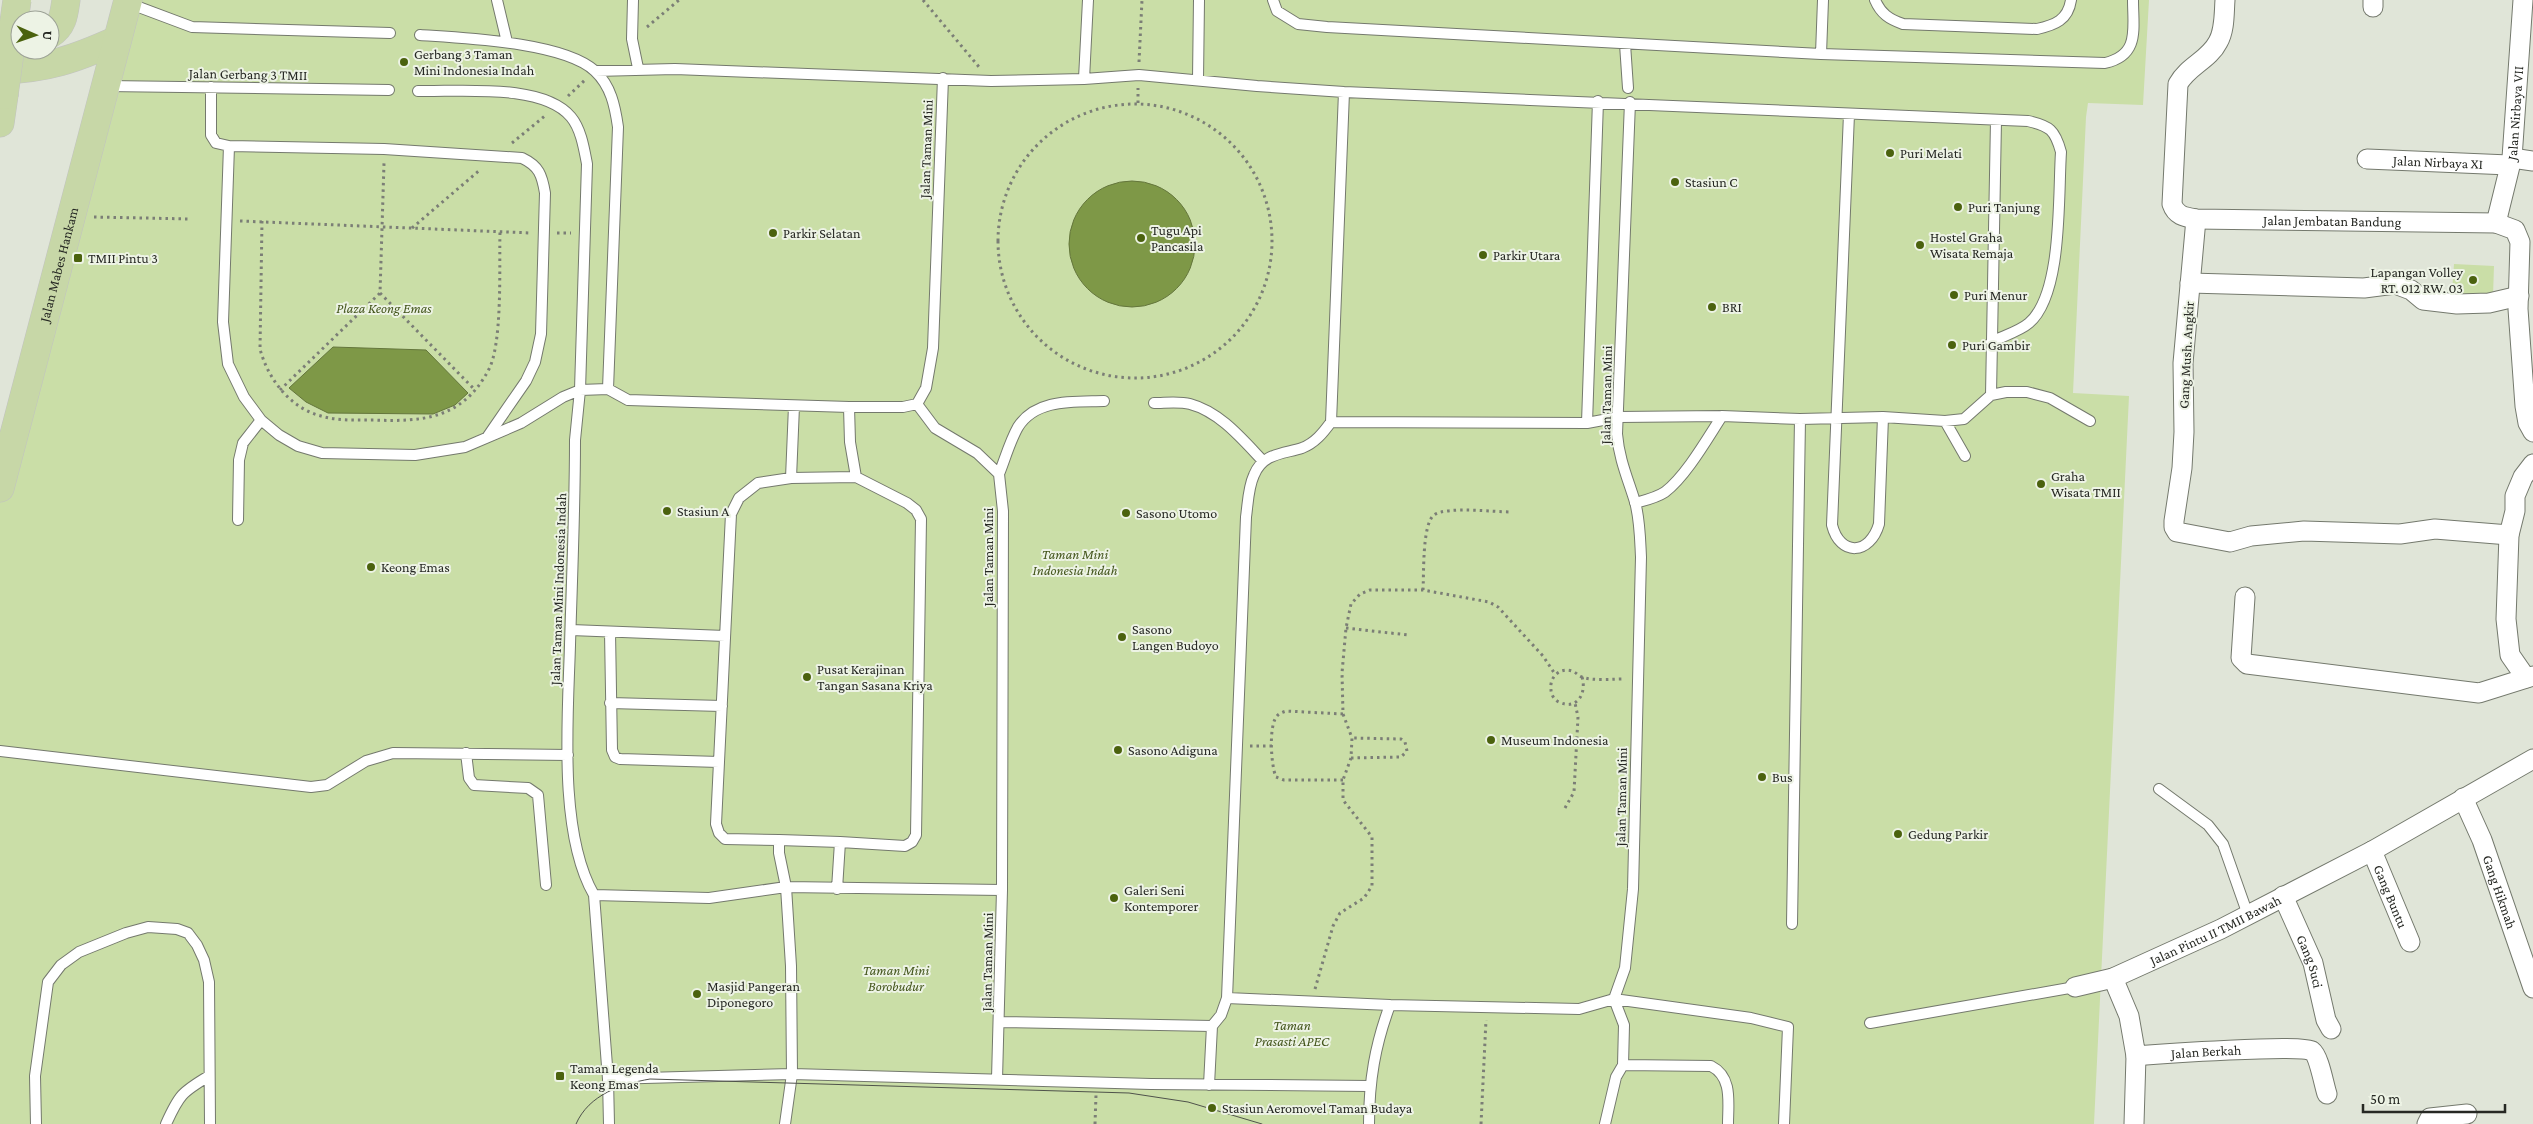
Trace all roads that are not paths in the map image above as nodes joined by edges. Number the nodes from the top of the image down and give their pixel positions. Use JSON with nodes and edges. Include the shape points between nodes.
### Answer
{"nodes":[{"id":1,"x":18,"y":0,"type":"edge"},
{"id":2,"x":66,"y":0,"type":"edge"},
{"id":3,"x":497,"y":0,"type":"edge"},
{"id":4,"x":633,"y":0,"type":"edge"},
{"id":5,"x":1088,"y":0,"type":"edge"},
{"id":6,"x":1199,"y":0,"type":"edge"},
{"id":7,"x":1273,"y":0,"type":"edge"},
{"id":8,"x":1823,"y":0,"type":"edge"},
{"id":9,"x":1875,"y":0,"type":"edge"},
{"id":10,"x":2072,"y":0,"type":"edge"},
{"id":11,"x":2134,"y":0,"type":"edge"},
{"id":12,"x":2225,"y":0,"type":"edge"},
{"id":13,"x":2523,"y":0,"type":"edge"},
{"id":14,"x":127,"y":1,"type":"edge"},
{"id":15,"x":60,"y":25,"type":"edge"},
{"id":16,"x":390,"y":33,"type":"dead end"},
{"id":17,"x":420,"y":35,"type":"dead end"},
{"id":18,"x":117,"y":40,"type":"junction"},
{"id":19,"x":506,"y":42,"type":"junction"},
{"id":20,"x":1625,"y":44,"type":"junction"},
{"id":21,"x":1821,"y":54,"type":"junction"},
{"id":22,"x":638,"y":68,"type":"junction"},
{"id":23,"x":595,"y":71,"type":"junction"},
{"id":24,"x":943,"y":78,"type":"junction"},
{"id":25,"x":1084,"y":79,"type":"junction"},
{"id":26,"x":1198,"y":79,"type":"junction"},
{"id":27,"x":2,"y":82,"type":"edge"},
{"id":28,"x":106,"y":86,"type":"junction"},
{"id":29,"x":212,"y":87,"type":"junction"},
{"id":30,"x":1628,"y":88,"type":"dead end"},
{"id":31,"x":389,"y":90,"type":"dead end"},
{"id":32,"x":418,"y":91,"type":"dead end"},
{"id":33,"x":1344,"y":92,"type":"junction"},
{"id":34,"x":1598,"y":101,"type":"junction"},
{"id":35,"x":1630,"y":102,"type":"junction"},
{"id":36,"x":1849,"y":114,"type":"junction"},
{"id":37,"x":1996,"y":120,"type":"junction"},
{"id":38,"x":0,"y":123,"type":"edge"},
{"id":39,"x":229,"y":146,"type":"junction"},
{"id":40,"x":2367,"y":160,"type":"dead end"},
{"id":41,"x":2533,"y":161,"type":"edge"},
{"id":42,"x":2510,"y":162,"type":"junction"},
{"id":43,"x":2196,"y":218,"type":"junction"},
{"id":44,"x":2496,"y":223,"type":"junction"},
{"id":45,"x":2190,"y":283,"type":"junction"},
{"id":46,"x":2524,"y":305,"type":"edge"},
{"id":47,"x":1991,"y":342,"type":"junction"},
{"id":48,"x":608,"y":389,"type":"junction"},
{"id":49,"x":580,"y":390,"type":"junction"},
{"id":50,"x":1991,"y":395,"type":"junction"},
{"id":51,"x":1104,"y":401,"type":"dead end"},
{"id":52,"x":1154,"y":403,"type":"dead end"},
{"id":53,"x":917,"y":404,"type":"junction"},
{"id":54,"x":794,"y":406,"type":"junction"},
{"id":55,"x":849,"y":407,"type":"junction"},
{"id":56,"x":1722,"y":416,"type":"junction"},
{"id":57,"x":1619,"y":417,"type":"junction"},
{"id":58,"x":1883,"y":417,"type":"junction"},
{"id":59,"x":1800,"y":418,"type":"junction"},
{"id":60,"x":1836,"y":418,"type":"junction"},
{"id":61,"x":261,"y":420,"type":"junction"},
{"id":62,"x":1945,"y":421,"type":"junction"},
{"id":63,"x":2090,"y":421,"type":"dead end"},
{"id":64,"x":1331,"y":422,"type":"junction"},
{"id":65,"x":1587,"y":423,"type":"junction"},
{"id":66,"x":2533,"y":432,"type":"edge"},
{"id":67,"x":487,"y":436,"type":"junction"},
{"id":68,"x":1966,"y":456,"type":"dead end"},
{"id":69,"x":1263,"y":461,"type":"junction"},
{"id":70,"x":2533,"y":464,"type":"edge"},
{"id":71,"x":999,"y":474,"type":"junction"},
{"id":72,"x":856,"y":477,"type":"junction"},
{"id":73,"x":791,"y":478,"type":"junction"},
{"id":74,"x":0,"y":488,"type":"edge"},
{"id":75,"x":1635,"y":503,"type":"junction"},
{"id":76,"x":238,"y":520,"type":"dead end"},
{"id":77,"x":2509,"y":535,"type":"junction"},
{"id":78,"x":2245,"y":597,"type":"dead end"},
{"id":79,"x":571,"y":630,"type":"junction"},
{"id":80,"x":610,"y":632,"type":"junction"},
{"id":81,"x":725,"y":636,"type":"junction"},
{"id":82,"x":2529,"y":677,"type":"edge"},
{"id":83,"x":610,"y":703,"type":"junction"},
{"id":84,"x":722,"y":706,"type":"junction"},
{"id":85,"x":0,"y":751,"type":"edge"},
{"id":86,"x":466,"y":753,"type":"junction"},
{"id":87,"x":568,"y":755,"type":"junction"},
{"id":88,"x":2533,"y":760,"type":"edge"},
{"id":89,"x":719,"y":762,"type":"junction"},
{"id":90,"x":2159,"y":788,"type":"dead end"},
{"id":91,"x":2463,"y":798,"type":"junction"},
{"id":92,"x":779,"y":840,"type":"junction"},
{"id":93,"x":840,"y":842,"type":"junction"},
{"id":94,"x":2372,"y":851,"type":"junction"},
{"id":95,"x":546,"y":885,"type":"dead end"},
{"id":96,"x":786,"y":888,"type":"junction"},
{"id":97,"x":836,"y":889,"type":"junction"},
{"id":98,"x":1002,"y":890,"type":"junction"},
{"id":99,"x":594,"y":895,"type":"junction"},
{"id":100,"x":2283,"y":896,"type":"junction"},
{"id":101,"x":2248,"y":915,"type":"junction"},
{"id":102,"x":1792,"y":924,"type":"dead end"},
{"id":103,"x":2410,"y":942,"type":"dead end"},
{"id":104,"x":2113,"y":978,"type":"junction"},
{"id":105,"x":2075,"y":987,"type":"joint"},
{"id":106,"x":2533,"y":988,"type":"edge"},
{"id":107,"x":1227,"y":998,"type":"junction"},
{"id":108,"x":1614,"y":999,"type":"junction"},
{"id":109,"x":1390,"y":1005,"type":"junction"},
{"id":110,"x":999,"y":1022,"type":"junction"},
{"id":111,"x":1870,"y":1023,"type":"dead end"},
{"id":112,"x":1212,"y":1026,"type":"junction"},
{"id":113,"x":2331,"y":1028,"type":"dead end"},
{"id":114,"x":2136,"y":1056,"type":"junction"},
{"id":115,"x":1623,"y":1066,"type":"junction"},
{"id":116,"x":792,"y":1074,"type":"junction"},
{"id":117,"x":210,"y":1076,"type":"junction"},
{"id":118,"x":608,"y":1079,"type":"junction"},
{"id":119,"x":997,"y":1079,"type":"junction"},
{"id":120,"x":1209,"y":1085,"type":"junction"},
{"id":121,"x":1369,"y":1086,"type":"junction"},
{"id":122,"x":2327,"y":1094,"type":"dead end"},
{"id":123,"x":2467,"y":1114,"type":"dead end"},
{"id":124,"x":36,"y":1124,"type":"edge"},
{"id":125,"x":166,"y":1124,"type":"edge"},
{"id":126,"x":210,"y":1124,"type":"edge"},
{"id":127,"x":609,"y":1124,"type":"edge"},
{"id":128,"x":785,"y":1124,"type":"edge"},
{"id":129,"x":1369,"y":1124,"type":"edge"},
{"id":130,"x":1605,"y":1124,"type":"edge"},
{"id":131,"x":1728,"y":1124,"type":"edge"},
{"id":132,"x":1784,"y":1124,"type":"edge"},
{"id":133,"x":2134,"y":1124,"type":"edge"},
{"id":134,"x":2427,"y":1124,"type":"edge"}],
"edges":[{"from":1,"to":27,"type":"main road","bridge":true},
{"from":2,"to":15,"type":"main road"},
{"from":3,"to":19,"type":"lane"},
{"from":4,"to":22,"type":"lane","via":[[632,40]]},
{"from":5,"to":25,"type":"lane"},
{"from":6,"to":26,"type":"lane"},
{"from":7,"to":20,"type":"lane","via":[[1277,12],[1298,24]]},
{"from":8,"to":21,"type":"lane"},
{"from":9,"to":10,"type":"lane","via":[[1889,19],[1903,24],[2037,29],[2065,18]]},
{"from":11,"to":21,"type":"lane","via":[[2130,48],[2124,56],[2105,63]]},
{"from":12,"to":43,"type":"street","name":"Jalan Jembatan Bandung","via":[[2219,42],[2214,50],[2183,75],[2176,94],[2172,204],[2179,214]]},
{"from":13,"to":42,"type":"street","name":"Jalan Nirbaya VII"},
{"from":14,"to":16,"type":"lane","via":[[192,27]]},
{"from":14,"to":18,"type":"main road","name":"Jalan Mabes Hankam"},
{"from":17,"to":19,"type":"lane"},
{"from":18,"to":27,"type":"main road","via":[[73,60],[30,69]]},
{"from":18,"to":28,"type":"main road","name":"Jalan Mabes Hankam"},
{"from":19,"to":23,"type":"lane","via":[[564,54]]},
{"from":20,"to":21,"type":"lane"},
{"from":20,"to":30,"type":"lane"},
{"from":22,"to":23,"type":"lane"},
{"from":22,"to":24,"type":"lane"},
{"from":23,"to":48,"type":"lane","via":[[613,97],[618,127]]},
{"from":24,"to":25,"type":"lane","via":[[991,81]]},
{"from":24,"to":53,"type":"lane","name":"Jalan Taman Mini","via":[[933,348],[926,388]]},
{"from":25,"to":26,"type":"lane","via":[[1139,74]]},
{"from":26,"to":33,"type":"lane"},
{"from":27,"to":38,"type":"main road"},
{"from":28,"to":29,"type":"lane","name":"Jalan Gerbang 3 TMII"},
{"from":28,"to":74,"type":"main road","name":"Jalan Mabes Hankam"},
{"from":29,"to":31,"type":"lane","name":"Jalan Gerbang 3 TMII"},
{"from":29,"to":39,"type":"lane","via":[[211,135],[216,143]]},
{"from":32,"to":49,"type":"lane","name":"Jalan Taman Mini Indonesia Indah","via":[[514,93],[559,104],[572,118],[582,138],[587,164]]},
{"from":33,"to":34,"type":"lane"},
{"from":33,"to":64,"type":"lane"},
{"from":34,"to":35,"type":"lane"},
{"from":34,"to":65,"type":"lane"},
{"from":35,"to":36,"type":"lane"},
{"from":35,"to":57,"type":"lane","name":"Jalan Taman Mini"},
{"from":36,"to":37,"type":"lane"},
{"from":36,"to":60,"type":"lane"},
{"from":37,"to":47,"type":"lane"},
{"from":37,"to":47,"type":"lane","via":[[2046,124],[2057,136],[2061,152],[2053,273],[2046,299],[2029,323]]},
{"from":39,"to":61,"type":"lane","via":[[224,322],[228,364],[244,397]]},
{"from":39,"to":67,"type":"lane","via":[[384,149],[522,158],[533,163],[542,174],[544,183],[541,334],[536,362],[526,381]]},
{"from":40,"to":42,"type":"street","name":"Jalan Nirbaya XI"},
{"from":41,"to":42,"type":"street","name":"Jalan Nirbaya XI"},
{"from":42,"to":44,"type":"street","name":"Jalan Nirbaya VII"},
{"from":43,"to":44,"type":"street","name":"Jalan Jembatan Bandung"},
{"from":43,"to":45,"type":"street","name":"Gang Mush. Angkir"},
{"from":44,"to":46,"type":"street","name":"Jalan Jembatan Bandung","via":[[2515,230],[2518,236]]},
{"from":45,"to":46,"type":"street","via":[[2364,288],[2395,284],[2411,290],[2423,300]]},
{"from":45,"to":77,"type":"street","name":"Gang Mush. Angkir","via":[[2183,371],[2183,446],[2174,521],[2177,532],[2230,542],[2251,536],[2304,531],[2400,534],[2435,529]]},
{"from":46,"to":66,"type":"street","name":"Jalan Jembatan Bandung","via":[[2525,406]]},
{"from":47,"to":50,"type":"lane"},
{"from":48,"to":49,"type":"lane"},
{"from":48,"to":54,"type":"lane","via":[[628,400]]},
{"from":49,"to":67,"type":"lane","via":[[521,423]]},
{"from":49,"to":79,"type":"lane","name":"Jalan Taman Mini Indonesia Indah","via":[[575,440]]},
{"from":50,"to":62,"type":"lane","via":[[1964,419]]},
{"from":50,"to":63,"type":"lane","via":[[2027,392],[2050,398]]},
{"from":51,"to":71,"type":"lane","via":[[1058,402],[1035,410],[1019,426]]},
{"from":52,"to":69,"type":"lane","via":[[1188,403],[1212,413]]},
{"from":53,"to":55,"type":"lane"},
{"from":53,"to":71,"type":"lane","via":[[935,428],[977,453]]},
{"from":54,"to":55,"type":"lane"},
{"from":54,"to":73,"type":"lane"},
{"from":55,"to":72,"type":"lane"},
{"from":56,"to":57,"type":"lane"},
{"from":56,"to":59,"type":"lane"},
{"from":56,"to":75,"type":"lane","via":[[1697,455],[1666,491]]},
{"from":57,"to":65,"type":"lane"},
{"from":57,"to":75,"type":"lane","name":"Jalan Taman Mini","via":[[1619,455]]},
{"from":58,"to":60,"type":"lane"},
{"from":58,"to":60,"type":"lane","via":[[1878,524],[1875,536],[1867,545],[1856,547],[1843,545],[1835,537],[1832,525]]},
{"from":58,"to":62,"type":"lane"},
{"from":59,"to":60,"type":"lane"},
{"from":59,"to":102,"type":"lane"},
{"from":61,"to":67,"type":"lane","via":[[279,436],[322,453],[438,453],[465,447]]},
{"from":61,"to":76,"type":"lane","via":[[243,443],[239,460]]},
{"from":62,"to":68,"type":"lane"},
{"from":64,"to":65,"type":"lane"},
{"from":64,"to":69,"type":"lane","via":[[1303,448],[1278,453]]},
{"from":69,"to":107,"type":"lane","via":[[1254,474],[1246,517]]},
{"from":70,"to":77,"type":"street","via":[[2518,486]]},
{"from":71,"to":98,"type":"lane","name":"Jalan Taman Mini","via":[[1003,511]]},
{"from":72,"to":73,"type":"lane"},
{"from":72,"to":93,"type":"lane","via":[[907,503],[921,518],[916,835],[905,846]]},
{"from":73,"to":81,"type":"lane","via":[[758,484],[739,498],[731,514]]},
{"from":75,"to":108,"type":"lane","name":"Jalan Taman Mini","via":[[1641,557],[1632,889],[1625,968]]},
{"from":77,"to":82,"type":"street","via":[[2506,619],[2510,655]]},
{"from":78,"to":82,"type":"street","via":[[2241,658],[2247,664],[2479,693]]},
{"from":79,"to":80,"type":"lane"},
{"from":79,"to":87,"type":"lane","name":"Jalan Taman Mini Indonesia Indah"},
{"from":80,"to":81,"type":"lane"},
{"from":80,"to":83,"type":"lane"},
{"from":81,"to":84,"type":"lane"},
{"from":83,"to":84,"type":"lane"},
{"from":83,"to":89,"type":"lane","via":[[612,750],[620,760]]},
{"from":84,"to":89,"type":"lane"},
{"from":85,"to":86,"type":"lane","via":[[311,788],[327,785],[366,761],[393,753]]},
{"from":86,"to":87,"type":"lane"},
{"from":86,"to":95,"type":"lane","via":[[468,778],[474,785],[528,788],[538,795]]},
{"from":87,"to":99,"type":"lane","name":"Jalan Taman Mini Indonesia Indah","via":[[577,857],[584,879]]},
{"from":88,"to":91,"type":"street","name":"Jalan Pintu II TMII Bawah"},
{"from":89,"to":92,"type":"lane","via":[[716,824],[719,833],[725,839]]},
{"from":90,"to":101,"type":"lane","via":[[2208,825],[2223,844]]},
{"from":91,"to":94,"type":"street","name":"Jalan Pintu II TMII Bawah"},
{"from":91,"to":106,"type":"street","name":"Gang Hikmah","via":[[2482,840]]},
{"from":92,"to":93,"type":"lane"},
{"from":92,"to":96,"type":"lane"},
{"from":93,"to":97,"type":"lane"},
{"from":94,"to":100,"type":"street","name":"Jalan Pintu II TMII Bawah"},
{"from":94,"to":103,"type":"street","name":"Gang Buntu"},
{"from":96,"to":97,"type":"lane"},
{"from":96,"to":99,"type":"lane","via":[[709,898]]},
{"from":96,"to":116,"type":"lane"},
{"from":97,"to":98,"type":"lane"},
{"from":98,"to":110,"type":"lane","name":"Jalan Taman Mini"},
{"from":99,"to":118,"type":"lane","name":"Jalan Taman Mini Indonesia Indah"},
{"from":100,"to":101,"type":"street","name":"Jalan Pintu II TMII Bawah"},
{"from":100,"to":113,"type":"street","name":"Gang Suci","via":[[2313,963],[2326,1020]]},
{"from":101,"to":104,"type":"street","name":"Jalan Pintu II TMII Bawah"},
{"from":104,"to":105,"type":"street","name":"Jalan Pintu II TMII Bawah"},
{"from":104,"to":114,"type":"street","via":[[2129,1016]]},
{"from":105,"to":111,"type":"lane","name":"Jalan Pintu II TMII Bawah"},
{"from":107,"to":109,"type":"lane"},
{"from":107,"to":112,"type":"lane","via":[[1221,1015]]},
{"from":108,"to":109,"type":"lane","via":[[1579,1009]]},
{"from":108,"to":115,"type":"lane","via":[[1624,1025]]},
{"from":108,"to":132,"type":"lane","via":[[1751,1018],[1788,1027]]},
{"from":109,"to":121,"type":"lane","via":[[1374,1056]]},
{"from":110,"to":112,"type":"lane"},
{"from":110,"to":119,"type":"lane","name":"Jalan Taman Mini"},
{"from":112,"to":120,"type":"lane"},
{"from":114,"to":122,"type":"street","name":"Jalan Berkah","via":[[2267,1048],[2308,1049],[2316,1056]]},
{"from":114,"to":133,"type":"street"},
{"from":115,"to":130,"type":"lane","via":[[1616,1077]]},
{"from":115,"to":131,"type":"lane","via":[[1711,1066],[1718,1069],[1727,1088]]},
{"from":116,"to":118,"type":"lane"},
{"from":116,"to":119,"type":"lane"},
{"from":116,"to":128,"type":"lane"},
{"from":117,"to":124,"type":"lane","via":[[209,982],[197,945],[188,933],[177,929],[148,927],[126,933],[79,952],[61,965],[48,982],[35,1076]]},
{"from":117,"to":125,"type":"lane","via":[[177,1099]]},
{"from":117,"to":126,"type":"lane"},
{"from":118,"to":127,"type":"lane"},
{"from":119,"to":120,"type":"lane"},
{"from":120,"to":121,"type":"lane"},
{"from":121,"to":129,"type":"lane"},
{"from":123,"to":134,"type":"street","via":[[2437,1116],[2430,1118]]}]}
